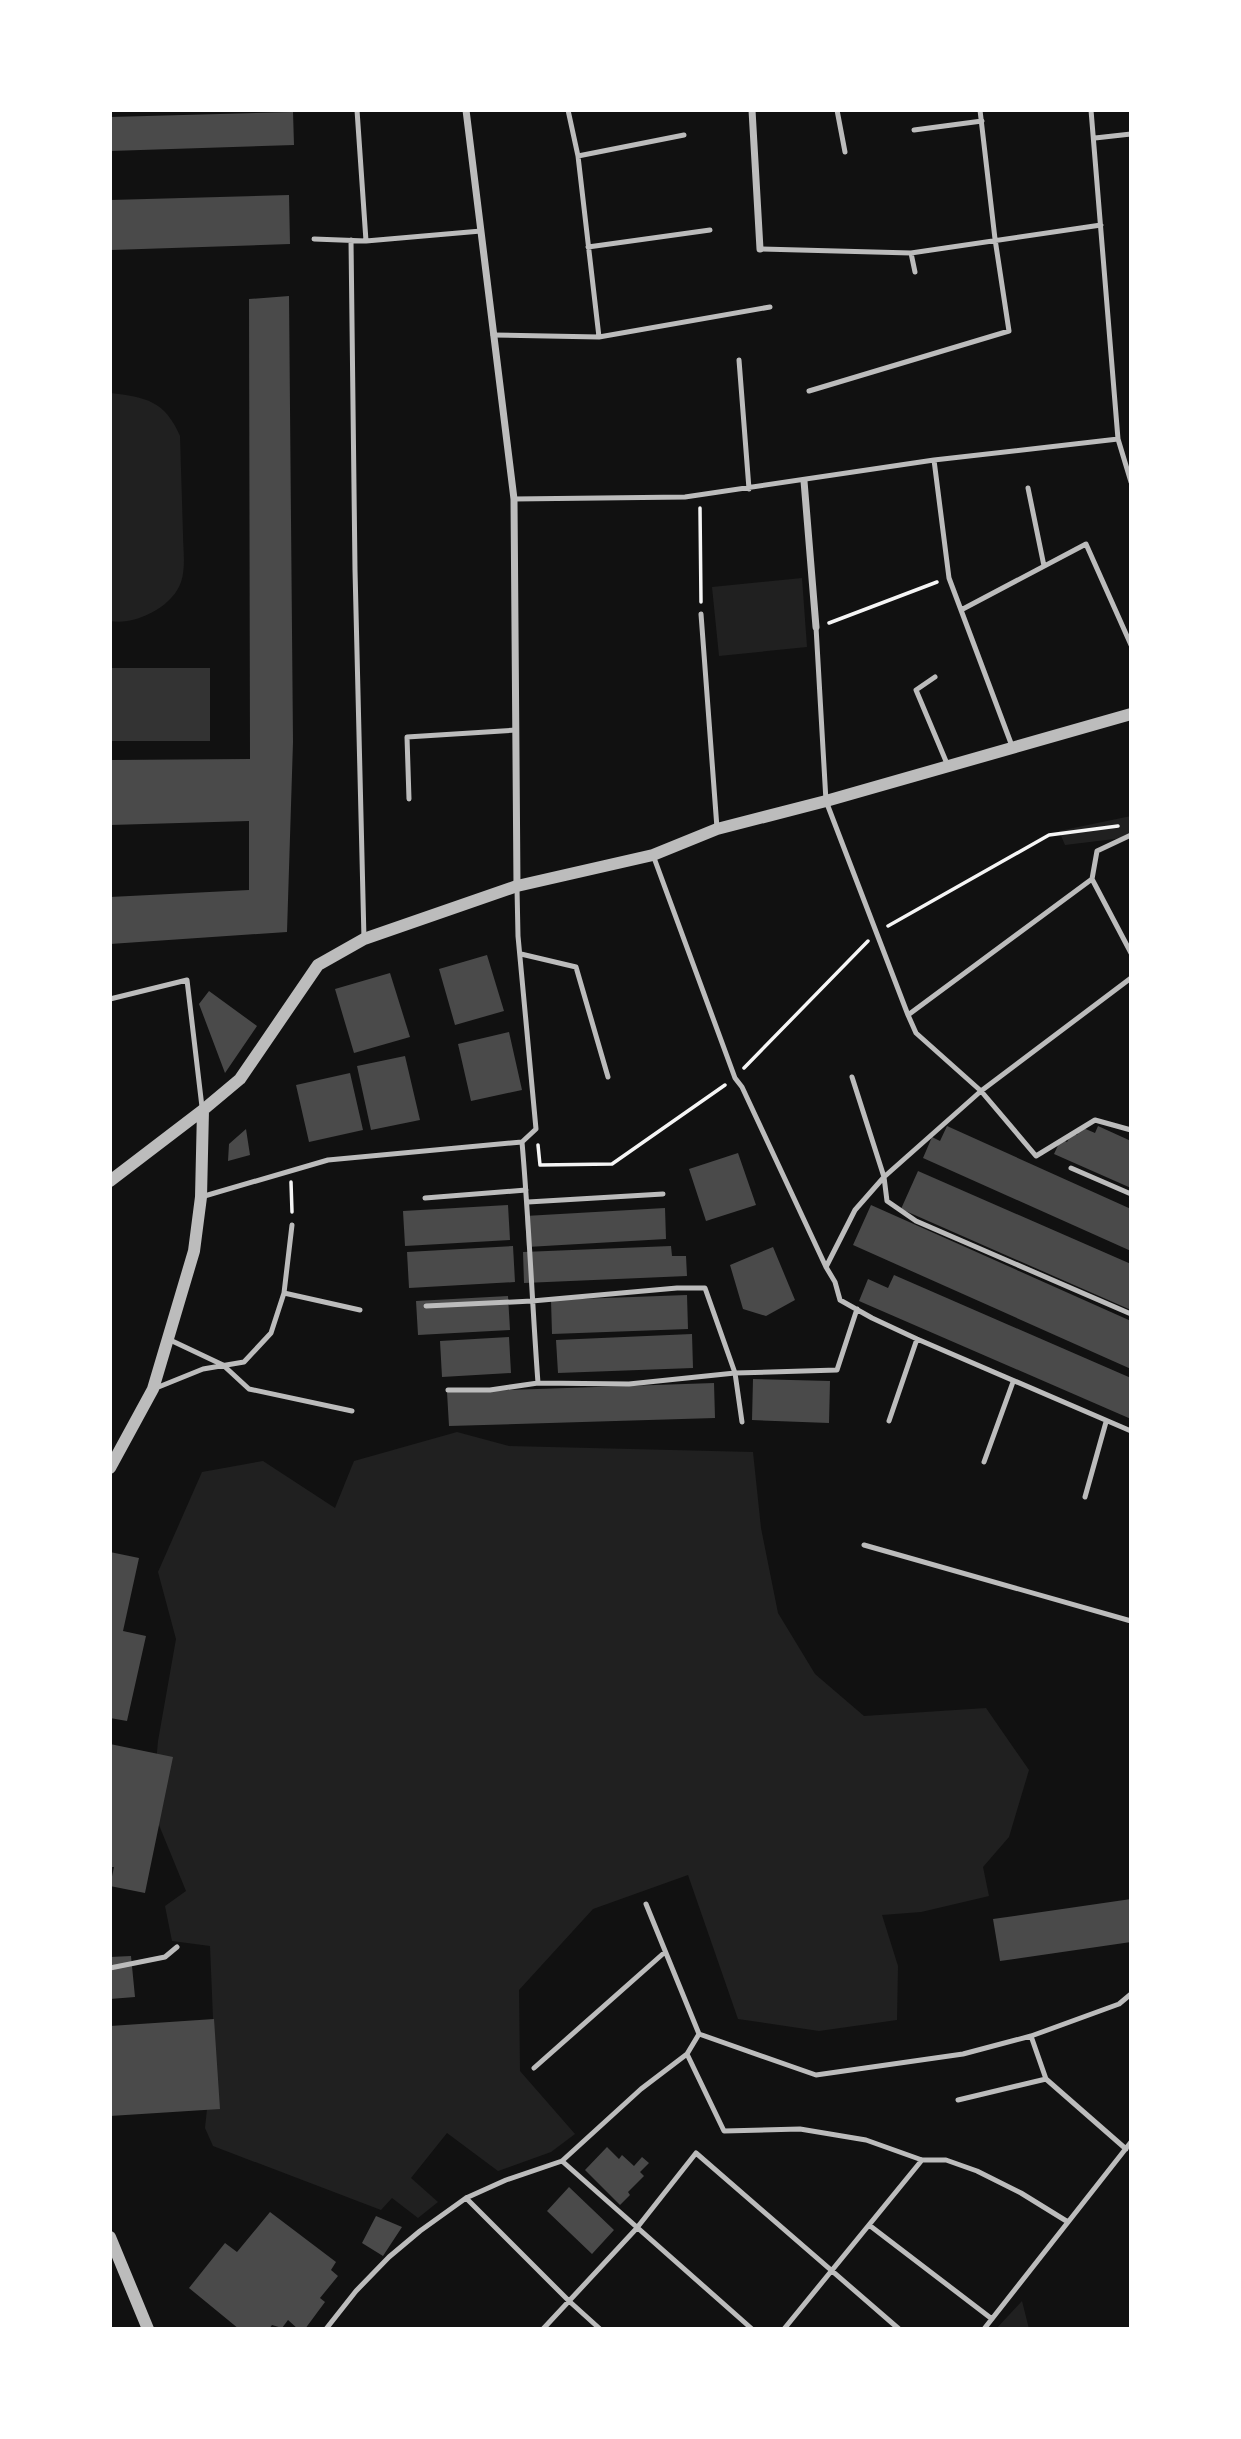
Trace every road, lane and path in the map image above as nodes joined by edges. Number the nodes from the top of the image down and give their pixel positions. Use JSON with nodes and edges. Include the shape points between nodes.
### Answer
{"nodes":[{"id":1,"x":357,"y":110,"type":"edge"},
{"id":2,"x":466,"y":110,"type":"edge"},
{"id":3,"x":568,"y":110,"type":"edge"},
{"id":4,"x":752,"y":110,"type":"edge"},
{"id":5,"x":837,"y":110,"type":"edge"},
{"id":6,"x":981,"y":110,"type":"edge"},
{"id":7,"x":1091,"y":110,"type":"edge"},
{"id":8,"x":982,"y":121,"type":"junction"},
{"id":9,"x":914,"y":130,"type":"dead end"},
{"id":10,"x":1131,"y":134,"type":"edge"},
{"id":11,"x":684,"y":135,"type":"dead end"},
{"id":12,"x":1095,"y":138,"type":"junction"},
{"id":13,"x":845,"y":152,"type":"dead end"},
{"id":14,"x":578,"y":156,"type":"junction"},
{"id":15,"x":1101,"y":225,"type":"junction"},
{"id":16,"x":710,"y":230,"type":"dead end"},
{"id":17,"x":481,"y":231,"type":"junction"},
{"id":18,"x":314,"y":239,"type":"dead end"},
{"id":19,"x":995,"y":239,"type":"junction"},
{"id":20,"x":351,"y":240,"type":"junction"},
{"id":21,"x":366,"y":241,"type":"junction"},
{"id":22,"x":589,"y":247,"type":"junction"},
{"id":23,"x":760,"y":250,"type":"joint"},
{"id":24,"x":911,"y":253,"type":"junction"},
{"id":25,"x":915,"y":272,"type":"dead end"},
{"id":26,"x":770,"y":307,"type":"dead end"},
{"id":27,"x":493,"y":335,"type":"junction"},
{"id":28,"x":599,"y":337,"type":"junction"},
{"id":29,"x":739,"y":360,"type":"dead end"},
{"id":30,"x":809,"y":391,"type":"dead end"},
{"id":31,"x":1118,"y":439,"type":"junction"},
{"id":32,"x":934,"y":460,"type":"junction"},
{"id":33,"x":804,"y":481,"type":"junction"},
{"id":34,"x":1131,"y":482,"type":"edge"},
{"id":35,"x":1028,"y":488,"type":"dead end"},
{"id":36,"x":749,"y":489,"type":"junction"},
{"id":37,"x":697,"y":496,"type":"junction"},
{"id":38,"x":514,"y":499,"type":"junction"},
{"id":39,"x":1044,"y":566,"type":"junction"},
{"id":40,"x":949,"y":578,"type":"junction"},
{"id":41,"x":961,"y":610,"type":"junction"},
{"id":42,"x":701,"y":614,"type":"joint"},
{"id":43,"x":816,"y":628,"type":"junction"},
{"id":44,"x":1131,"y":645,"type":"edge"},
{"id":45,"x":934,"y":677,"type":"dead end"},
{"id":46,"x":1131,"y":714,"type":"edge"},
{"id":47,"x":516,"y":730,"type":"junction"},
{"id":48,"x":1012,"y":748,"type":"junction"},
{"id":49,"x":948,"y":766,"type":"junction"},
{"id":50,"x":409,"y":799,"type":"dead end"},
{"id":51,"x":826,"y":801,"type":"junction"},
{"id":52,"x":1131,"y":824,"type":"edge"},
{"id":53,"x":717,"y":829,"type":"junction"},
{"id":54,"x":1131,"y":835,"type":"edge"},
{"id":55,"x":653,"y":855,"type":"junction"},
{"id":56,"x":1092,"y":879,"type":"junction"},
{"id":57,"x":517,"y":886,"type":"junction"},
{"id":58,"x":876,"y":932,"type":"junction"},
{"id":59,"x":364,"y":939,"type":"junction"},
{"id":60,"x":1131,"y":953,"type":"edge"},
{"id":61,"x":521,"y":954,"type":"junction"},
{"id":62,"x":1131,"y":978,"type":"edge"},
{"id":63,"x":110,"y":999,"type":"edge"},
{"id":64,"x":908,"y":1015,"type":"junction"},
{"id":65,"x":608,"y":1077,"type":"dead end"},
{"id":66,"x":852,"y":1077,"type":"dead end"},
{"id":67,"x":735,"y":1078,"type":"junction"},
{"id":68,"x":981,"y":1091,"type":"junction"},
{"id":69,"x":203,"y":1110,"type":"junction"},
{"id":70,"x":536,"y":1129,"type":"junction"},
{"id":71,"x":1131,"y":1130,"type":"edge"},
{"id":72,"x":523,"y":1142,"type":"junction"},
{"id":73,"x":1071,"y":1168,"type":"dead end"},
{"id":74,"x":290,"y":1171,"type":"junction"},
{"id":75,"x":884,"y":1177,"type":"junction"},
{"id":76,"x":110,"y":1181,"type":"edge"},
{"id":77,"x":526,"y":1191,"type":"junction"},
{"id":78,"x":663,"y":1194,"type":"dead end"},
{"id":79,"x":1131,"y":1194,"type":"edge"},
{"id":80,"x":201,"y":1197,"type":"junction"},
{"id":81,"x":425,"y":1198,"type":"dead end"},
{"id":82,"x":528,"y":1202,"type":"junction"},
{"id":83,"x":292,"y":1225,"type":"joint"},
{"id":84,"x":826,"y":1267,"type":"junction"},
{"id":85,"x":284,"y":1293,"type":"junction"},
{"id":86,"x":532,"y":1301,"type":"junction"},
{"id":87,"x":426,"y":1306,"type":"dead end"},
{"id":88,"x":857,"y":1309,"type":"junction"},
{"id":89,"x":360,"y":1310,"type":"dead end"},
{"id":90,"x":1131,"y":1314,"type":"edge"},
{"id":91,"x":168,"y":1339,"type":"junction"},
{"id":92,"x":917,"y":1339,"type":"junction"},
{"id":93,"x":223,"y":1366,"type":"junction"},
{"id":94,"x":736,"y":1373,"type":"junction"},
{"id":95,"x":1013,"y":1382,"type":"junction"},
{"id":96,"x":538,"y":1383,"type":"junction"},
{"id":97,"x":153,"y":1389,"type":"junction"},
{"id":98,"x":448,"y":1390,"type":"dead end"},
{"id":99,"x":352,"y":1411,"type":"dead end"},
{"id":100,"x":889,"y":1421,"type":"dead end"},
{"id":101,"x":743,"y":1422,"type":"dead end"},
{"id":102,"x":1107,"y":1422,"type":"junction"},
{"id":103,"x":1131,"y":1431,"type":"edge"},
{"id":104,"x":984,"y":1462,"type":"dead end"},
{"id":105,"x":110,"y":1468,"type":"edge"},
{"id":106,"x":1084,"y":1497,"type":"dead end"},
{"id":107,"x":864,"y":1545,"type":"dead end"},
{"id":108,"x":1131,"y":1620,"type":"edge"},
{"id":109,"x":646,"y":1904,"type":"dead end"},
{"id":110,"x":177,"y":1947,"type":"dead end"},
{"id":111,"x":665,"y":1952,"type":"junction"},
{"id":112,"x":110,"y":1968,"type":"edge"},
{"id":113,"x":1131,"y":1994,"type":"edge"},
{"id":114,"x":699,"y":2034,"type":"junction"},
{"id":115,"x":1031,"y":2036,"type":"junction"},
{"id":116,"x":687,"y":2054,"type":"junction"},
{"id":117,"x":534,"y":2068,"type":"dead end"},
{"id":118,"x":1046,"y":2079,"type":"junction"},
{"id":119,"x":958,"y":2100,"type":"dead end"},
{"id":120,"x":1131,"y":2142,"type":"edge"},
{"id":121,"x":1126,"y":2149,"type":"junction"},
{"id":122,"x":922,"y":2160,"type":"junction"},
{"id":123,"x":562,"y":2161,"type":"junction"},
{"id":124,"x":466,"y":2198,"type":"junction"},
{"id":125,"x":1068,"y":2222,"type":"junction"},
{"id":126,"x":869,"y":2225,"type":"junction"},
{"id":127,"x":636,"y":2229,"type":"junction"},
{"id":128,"x":110,"y":2237,"type":"edge"},
{"id":129,"x":831,"y":2272,"type":"junction"},
{"id":130,"x":569,"y":2301,"type":"junction"},
{"id":131,"x":992,"y":2319,"type":"junction"},
{"id":132,"x":148,"y":2329,"type":"edge"},
{"id":133,"x":326,"y":2329,"type":"edge"},
{"id":134,"x":543,"y":2329,"type":"edge"},
{"id":135,"x":600,"y":2329,"type":"edge"},
{"id":136,"x":751,"y":2329,"type":"edge"},
{"id":137,"x":784,"y":2329,"type":"edge"},
{"id":138,"x":899,"y":2329,"type":"edge"},
{"id":139,"x":984,"y":2329,"type":"edge"}],
"edges":[{"from":1,"to":21,"type":"lane"},
{"from":2,"to":17,"type":"street"},
{"from":3,"to":14,"type":"lane"},
{"from":4,"to":23,"type":"street"},
{"from":5,"to":13,"type":"lane"},
{"from":6,"to":8,"type":"lane"},
{"from":7,"to":12,"type":"lane"},
{"from":8,"to":9,"type":"lane"},
{"from":8,"to":19,"type":"lane"},
{"from":10,"to":12,"type":"lane"},
{"from":11,"to":14,"type":"lane"},
{"from":12,"to":15,"type":"lane"},
{"from":14,"to":22,"type":"lane"},
{"from":15,"to":19,"type":"lane"},
{"from":15,"to":31,"type":"lane"},
{"from":16,"to":22,"type":"lane"},
{"from":17,"to":21,"type":"lane"},
{"from":17,"to":27,"type":"street"},
{"from":18,"to":20,"type":"lane"},
{"from":19,"to":24,"type":"lane"},
{"from":19,"to":30,"type":"lane","via":[[1009,331]]},
{"from":20,"to":21,"type":"lane"},
{"from":20,"to":59,"type":"lane"},
{"from":22,"to":28,"type":"lane"},
{"from":23,"to":24,"type":"lane"},
{"from":24,"to":25,"type":"lane"},
{"from":26,"to":28,"type":"lane"},
{"from":27,"to":28,"type":"lane"},
{"from":27,"to":38,"type":"street"},
{"from":29,"to":36,"type":"lane"},
{"from":31,"to":32,"type":"lane"},
{"from":31,"to":34,"type":"lane"},
{"from":32,"to":33,"type":"lane"},
{"from":32,"to":40,"type":"lane"},
{"from":33,"to":36,"type":"lane"},
{"from":33,"to":43,"type":"street"},
{"from":35,"to":39,"type":"lane"},
{"from":36,"to":37,"type":"lane"},
{"from":37,"to":38,"type":"lane"},
{"from":37,"to":42,"type":"path"},
{"from":38,"to":47,"type":"street"},
{"from":39,"to":41,"type":"lane"},
{"from":39,"to":44,"type":"lane","via":[[1086,544]]},
{"from":40,"to":41,"type":"lane"},
{"from":40,"to":43,"type":"path"},
{"from":41,"to":48,"type":"lane"},
{"from":42,"to":53,"type":"lane"},
{"from":43,"to":51,"type":"lane"},
{"from":45,"to":49,"type":"lane","via":[[916,690]]},
{"from":46,"to":48,"type":"street"},
{"from":47,"to":50,"type":"lane","via":[[407,737]]},
{"from":47,"to":57,"type":"street"},
{"from":48,"to":49,"type":"street"},
{"from":49,"to":51,"type":"street"},
{"from":51,"to":53,"type":"street"},
{"from":51,"to":58,"type":"lane"},
{"from":52,"to":58,"type":"path","via":[[1049,835]]},
{"from":53,"to":55,"type":"street"},
{"from":54,"to":56,"type":"lane","via":[[1097,851]]},
{"from":55,"to":57,"type":"street"},
{"from":55,"to":67,"type":"lane"},
{"from":56,"to":60,"type":"lane"},
{"from":56,"to":64,"type":"lane"},
{"from":57,"to":59,"type":"street"},
{"from":57,"to":61,"type":"lane"},
{"from":58,"to":64,"type":"lane"},
{"from":58,"to":67,"type":"path"},
{"from":59,"to":69,"type":"street","via":[[318,965],[240,1079]]},
{"from":61,"to":65,"type":"lane","via":[[576,967]]},
{"from":61,"to":70,"type":"lane"},
{"from":62,"to":68,"type":"lane"},
{"from":63,"to":69,"type":"lane","via":[[187,980]]},
{"from":64,"to":68,"type":"lane","via":[[916,1033]]},
{"from":66,"to":75,"type":"lane"},
{"from":67,"to":70,"type":"path","via":[[612,1164],[540,1165]]},
{"from":67,"to":84,"type":"lane"},
{"from":68,"to":71,"type":"lane","via":[[1036,1156],[1095,1120]]},
{"from":68,"to":75,"type":"lane"},
{"from":69,"to":76,"type":"street"},
{"from":69,"to":80,"type":"street"},
{"from":70,"to":72,"type":"lane"},
{"from":72,"to":74,"type":"lane","via":[[328,1160]]},
{"from":72,"to":77,"type":"lane"},
{"from":73,"to":79,"type":"lane"},
{"from":74,"to":80,"type":"lane"},
{"from":74,"to":83,"type":"path"},
{"from":75,"to":84,"type":"lane","via":[[855,1210]]},
{"from":75,"to":90,"type":"lane","via":[[887,1202],[916,1221]]},
{"from":77,"to":81,"type":"lane"},
{"from":77,"to":82,"type":"lane"},
{"from":78,"to":82,"type":"lane"},
{"from":80,"to":91,"type":"street","via":[[194,1251]]},
{"from":82,"to":86,"type":"lane"},
{"from":83,"to":85,"type":"lane"},
{"from":84,"to":88,"type":"lane","via":[[840,1300]]},
{"from":85,"to":89,"type":"lane"},
{"from":85,"to":93,"type":"lane","via":[[271,1333],[244,1362]]},
{"from":86,"to":87,"type":"lane"},
{"from":86,"to":94,"type":"lane","via":[[705,1289]]},
{"from":86,"to":96,"type":"lane"},
{"from":88,"to":92,"type":"lane"},
{"from":88,"to":94,"type":"lane","via":[[837,1370]]},
{"from":91,"to":93,"type":"lane"},
{"from":91,"to":97,"type":"street"},
{"from":92,"to":95,"type":"lane"},
{"from":92,"to":100,"type":"lane"},
{"from":93,"to":97,"type":"lane"},
{"from":93,"to":99,"type":"lane","via":[[249,1390]]},
{"from":94,"to":96,"type":"lane","via":[[629,1384]]},
{"from":94,"to":101,"type":"lane"},
{"from":95,"to":102,"type":"lane"},
{"from":95,"to":104,"type":"lane"},
{"from":96,"to":98,"type":"lane"},
{"from":97,"to":105,"type":"street"},
{"from":102,"to":103,"type":"lane"},
{"from":102,"to":106,"type":"lane"},
{"from":107,"to":108,"type":"lane"},
{"from":109,"to":111,"type":"lane"},
{"from":110,"to":112,"type":"lane","via":[[165,1958]]},
{"from":111,"to":114,"type":"lane"},
{"from":111,"to":117,"type":"lane"},
{"from":113,"to":115,"type":"lane","via":[[1119,2004]]},
{"from":114,"to":115,"type":"lane","via":[[816,2075],[963,2054]]},
{"from":114,"to":116,"type":"lane"},
{"from":115,"to":118,"type":"lane"},
{"from":116,"to":122,"type":"lane","via":[[724,2131],[800,2129],[866,2140]]},
{"from":116,"to":123,"type":"lane"},
{"from":118,"to":119,"type":"lane"},
{"from":118,"to":121,"type":"lane"},
{"from":120,"to":121,"type":"lane"},
{"from":121,"to":125,"type":"lane"},
{"from":122,"to":125,"type":"lane","via":[[946,2160],[977,2171]]},
{"from":122,"to":126,"type":"lane"},
{"from":123,"to":124,"type":"lane"},
{"from":123,"to":127,"type":"lane"},
{"from":124,"to":130,"type":"lane"},
{"from":124,"to":133,"type":"lane","via":[[389,2257]]},
{"from":125,"to":131,"type":"lane"},
{"from":126,"to":129,"type":"lane"},
{"from":126,"to":131,"type":"lane"},
{"from":127,"to":129,"type":"lane","via":[[696,2153]]},
{"from":127,"to":130,"type":"lane"},
{"from":127,"to":136,"type":"lane"},
{"from":128,"to":132,"type":"street"},
{"from":129,"to":137,"type":"lane"},
{"from":129,"to":138,"type":"lane"},
{"from":130,"to":134,"type":"lane"},
{"from":130,"to":135,"type":"lane"},
{"from":131,"to":139,"type":"lane"}]}
